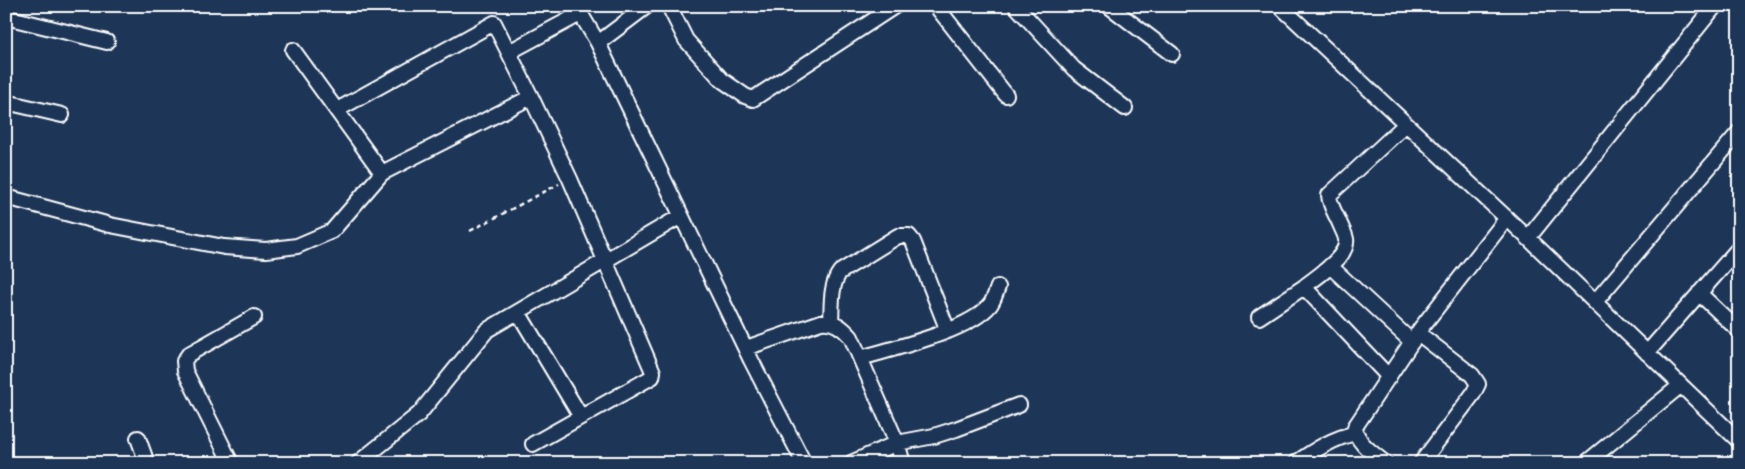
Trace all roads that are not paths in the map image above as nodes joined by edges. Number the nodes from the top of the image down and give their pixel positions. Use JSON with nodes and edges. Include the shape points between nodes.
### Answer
{"nodes":[{"id":1,"x":647,"y":6,"type":"edge"},
{"id":2,"x":669,"y":6,"type":"edge"},
{"id":3,"x":895,"y":6,"type":"edge"},
{"id":4,"x":936,"y":6,"type":"edge"},
{"id":5,"x":1016,"y":6,"type":"edge"},
{"id":6,"x":1109,"y":6,"type":"edge"},
{"id":7,"x":1280,"y":6,"type":"edge"},
{"id":8,"x":1716,"y":6,"type":"edge"},
{"id":9,"x":578,"y":10,"type":"edge"},
{"id":10,"x":6,"y":17,"type":"edge"},
{"id":11,"x":107,"y":42,"type":"dead end"},
{"id":12,"x":598,"y":43,"type":"junction"},
{"id":13,"x":293,"y":50,"type":"dead end"},
{"id":14,"x":509,"y":52,"type":"junction"},
{"id":15,"x":1172,"y":54,"type":"dead end"},
{"id":16,"x":1006,"y":95,"type":"dead end"},
{"id":17,"x":531,"y":98,"type":"junction"},
{"id":18,"x":6,"y":102,"type":"edge"},
{"id":19,"x":1125,"y":108,"type":"dead end"},
{"id":20,"x":337,"y":110,"type":"junction"},
{"id":21,"x":62,"y":115,"type":"dead end"},
{"id":22,"x":1406,"y":124,"type":"junction"},
{"id":23,"x":1739,"y":132,"type":"edge"},
{"id":24,"x":382,"y":173,"type":"junction"},
{"id":25,"x":6,"y":197,"type":"edge"},
{"id":26,"x":681,"y":216,"type":"junction"},
{"id":27,"x":1507,"y":218,"type":"junction"},
{"id":28,"x":1528,"y":238,"type":"junction"},
{"id":29,"x":1739,"y":248,"type":"edge"},
{"id":30,"x":606,"y":261,"type":"junction"},
{"id":31,"x":1330,"y":266,"type":"junction"},
{"id":32,"x":998,"y":287,"type":"dead end"},
{"id":33,"x":1304,"y":287,"type":"junction"},
{"id":34,"x":1699,"y":293,"type":"junction"},
{"id":35,"x":1595,"y":302,"type":"junction"},
{"id":36,"x":518,"y":312,"type":"junction"},
{"id":37,"x":254,"y":317,"type":"dead end"},
{"id":38,"x":1260,"y":317,"type":"dead end"},
{"id":39,"x":831,"y":322,"type":"junction"},
{"id":40,"x":1739,"y":330,"type":"edge"},
{"id":41,"x":948,"y":331,"type":"junction"},
{"id":42,"x":1415,"y":338,"type":"junction"},
{"id":43,"x":746,"y":348,"type":"junction"},
{"id":44,"x":1647,"y":353,"type":"junction"},
{"id":45,"x":861,"y":358,"type":"junction"},
{"id":46,"x":1389,"y":377,"type":"junction"},
{"id":47,"x":1680,"y":385,"type":"junction"},
{"id":48,"x":1019,"y":405,"type":"dead end"},
{"id":49,"x":581,"y":417,"type":"junction"},
{"id":50,"x":1356,"y":433,"type":"junction"},
{"id":51,"x":138,"y":438,"type":"dead end"},
{"id":52,"x":1739,"y":441,"type":"edge"},
{"id":53,"x":897,"y":443,"type":"junction"},
{"id":54,"x":533,"y":444,"type":"dead end"},
{"id":55,"x":147,"y":463,"type":"edge"},
{"id":56,"x":231,"y":463,"type":"edge"},
{"id":57,"x":358,"y":463,"type":"edge"},
{"id":58,"x":804,"y":463,"type":"edge"},
{"id":59,"x":850,"y":463,"type":"edge"},
{"id":60,"x":904,"y":463,"type":"edge"},
{"id":61,"x":1296,"y":463,"type":"edge"},
{"id":62,"x":1385,"y":463,"type":"edge"},
{"id":63,"x":1421,"y":463,"type":"edge"},
{"id":64,"x":1586,"y":463,"type":"edge"}],
"edges":[{"from":1,"to":12,"type":"street"},
{"from":2,"to":3,"type":"street","via":[[686,40],[722,80],[753,99]]},
{"from":4,"to":16,"type":"street"},
{"from":5,"to":19,"type":"street","via":[[1074,69]]},
{"from":6,"to":15,"type":"street"},
{"from":7,"to":22,"type":"street"},
{"from":8,"to":28,"type":"street"},
{"from":9,"to":12,"type":"street"},
{"from":9,"to":14,"type":"street"},
{"from":10,"to":11,"type":"street"},
{"from":12,"to":26,"type":"street"},
{"from":13,"to":20,"type":"street"},
{"from":14,"to":17,"type":"street"},
{"from":14,"to":20,"type":"street","via":[[494,23]]},
{"from":17,"to":24,"type":"street"},
{"from":17,"to":30,"type":"street"},
{"from":18,"to":21,"type":"street"},
{"from":20,"to":24,"type":"street"},
{"from":22,"to":27,"type":"street"},
{"from":22,"to":31,"type":"street","via":[[1329,196],[1346,239],[1344,252]]},
{"from":23,"to":35,"type":"street"},
{"from":24,"to":25,"type":"street","via":[[332,231],[297,246],[266,250],[224,247],[110,224]]},
{"from":26,"to":30,"type":"street"},
{"from":26,"to":43,"type":"street"},
{"from":27,"to":28,"type":"street"},
{"from":27,"to":42,"type":"street"},
{"from":28,"to":35,"type":"street"},
{"from":29,"to":34,"type":"street"},
{"from":30,"to":36,"type":"street"},
{"from":30,"to":49,"type":"street","via":[[653,372],[652,377]]},
{"from":31,"to":33,"type":"street"},
{"from":31,"to":42,"type":"street"},
{"from":32,"to":41,"type":"street","via":[[991,304],[980,314]]},
{"from":33,"to":38,"type":"street"},
{"from":33,"to":46,"type":"street"},
{"from":34,"to":40,"type":"street"},
{"from":34,"to":44,"type":"street"},
{"from":35,"to":44,"type":"street"},
{"from":36,"to":49,"type":"street"},
{"from":36,"to":57,"type":"street","via":[[487,330],[419,414]]},
{"from":37,"to":56,"type":"street","via":[[190,354],[184,361],[185,370]]},
{"from":39,"to":41,"type":"street","via":[[836,276],[903,235],[913,241]]},
{"from":39,"to":43,"type":"street","via":[[821,322]]},
{"from":39,"to":45,"type":"street","via":[[842,326]]},
{"from":41,"to":45,"type":"street"},
{"from":42,"to":46,"type":"street"},
{"from":42,"to":63,"type":"street","via":[[1472,375],[1478,384]]},
{"from":43,"to":58,"type":"street"},
{"from":44,"to":47,"type":"street"},
{"from":45,"to":53,"type":"street"},
{"from":46,"to":50,"type":"street","via":[[1355,427]]},
{"from":47,"to":52,"type":"street"},
{"from":47,"to":64,"type":"street"},
{"from":48,"to":53,"type":"street","via":[[934,436]]},
{"from":49,"to":54,"type":"street"},
{"from":50,"to":61,"type":"street","via":[[1320,447]]},
{"from":50,"to":62,"type":"street","via":[[1367,448]]},
{"from":51,"to":55,"type":"street"},
{"from":53,"to":59,"type":"street"},
{"from":53,"to":60,"type":"street"}]}
